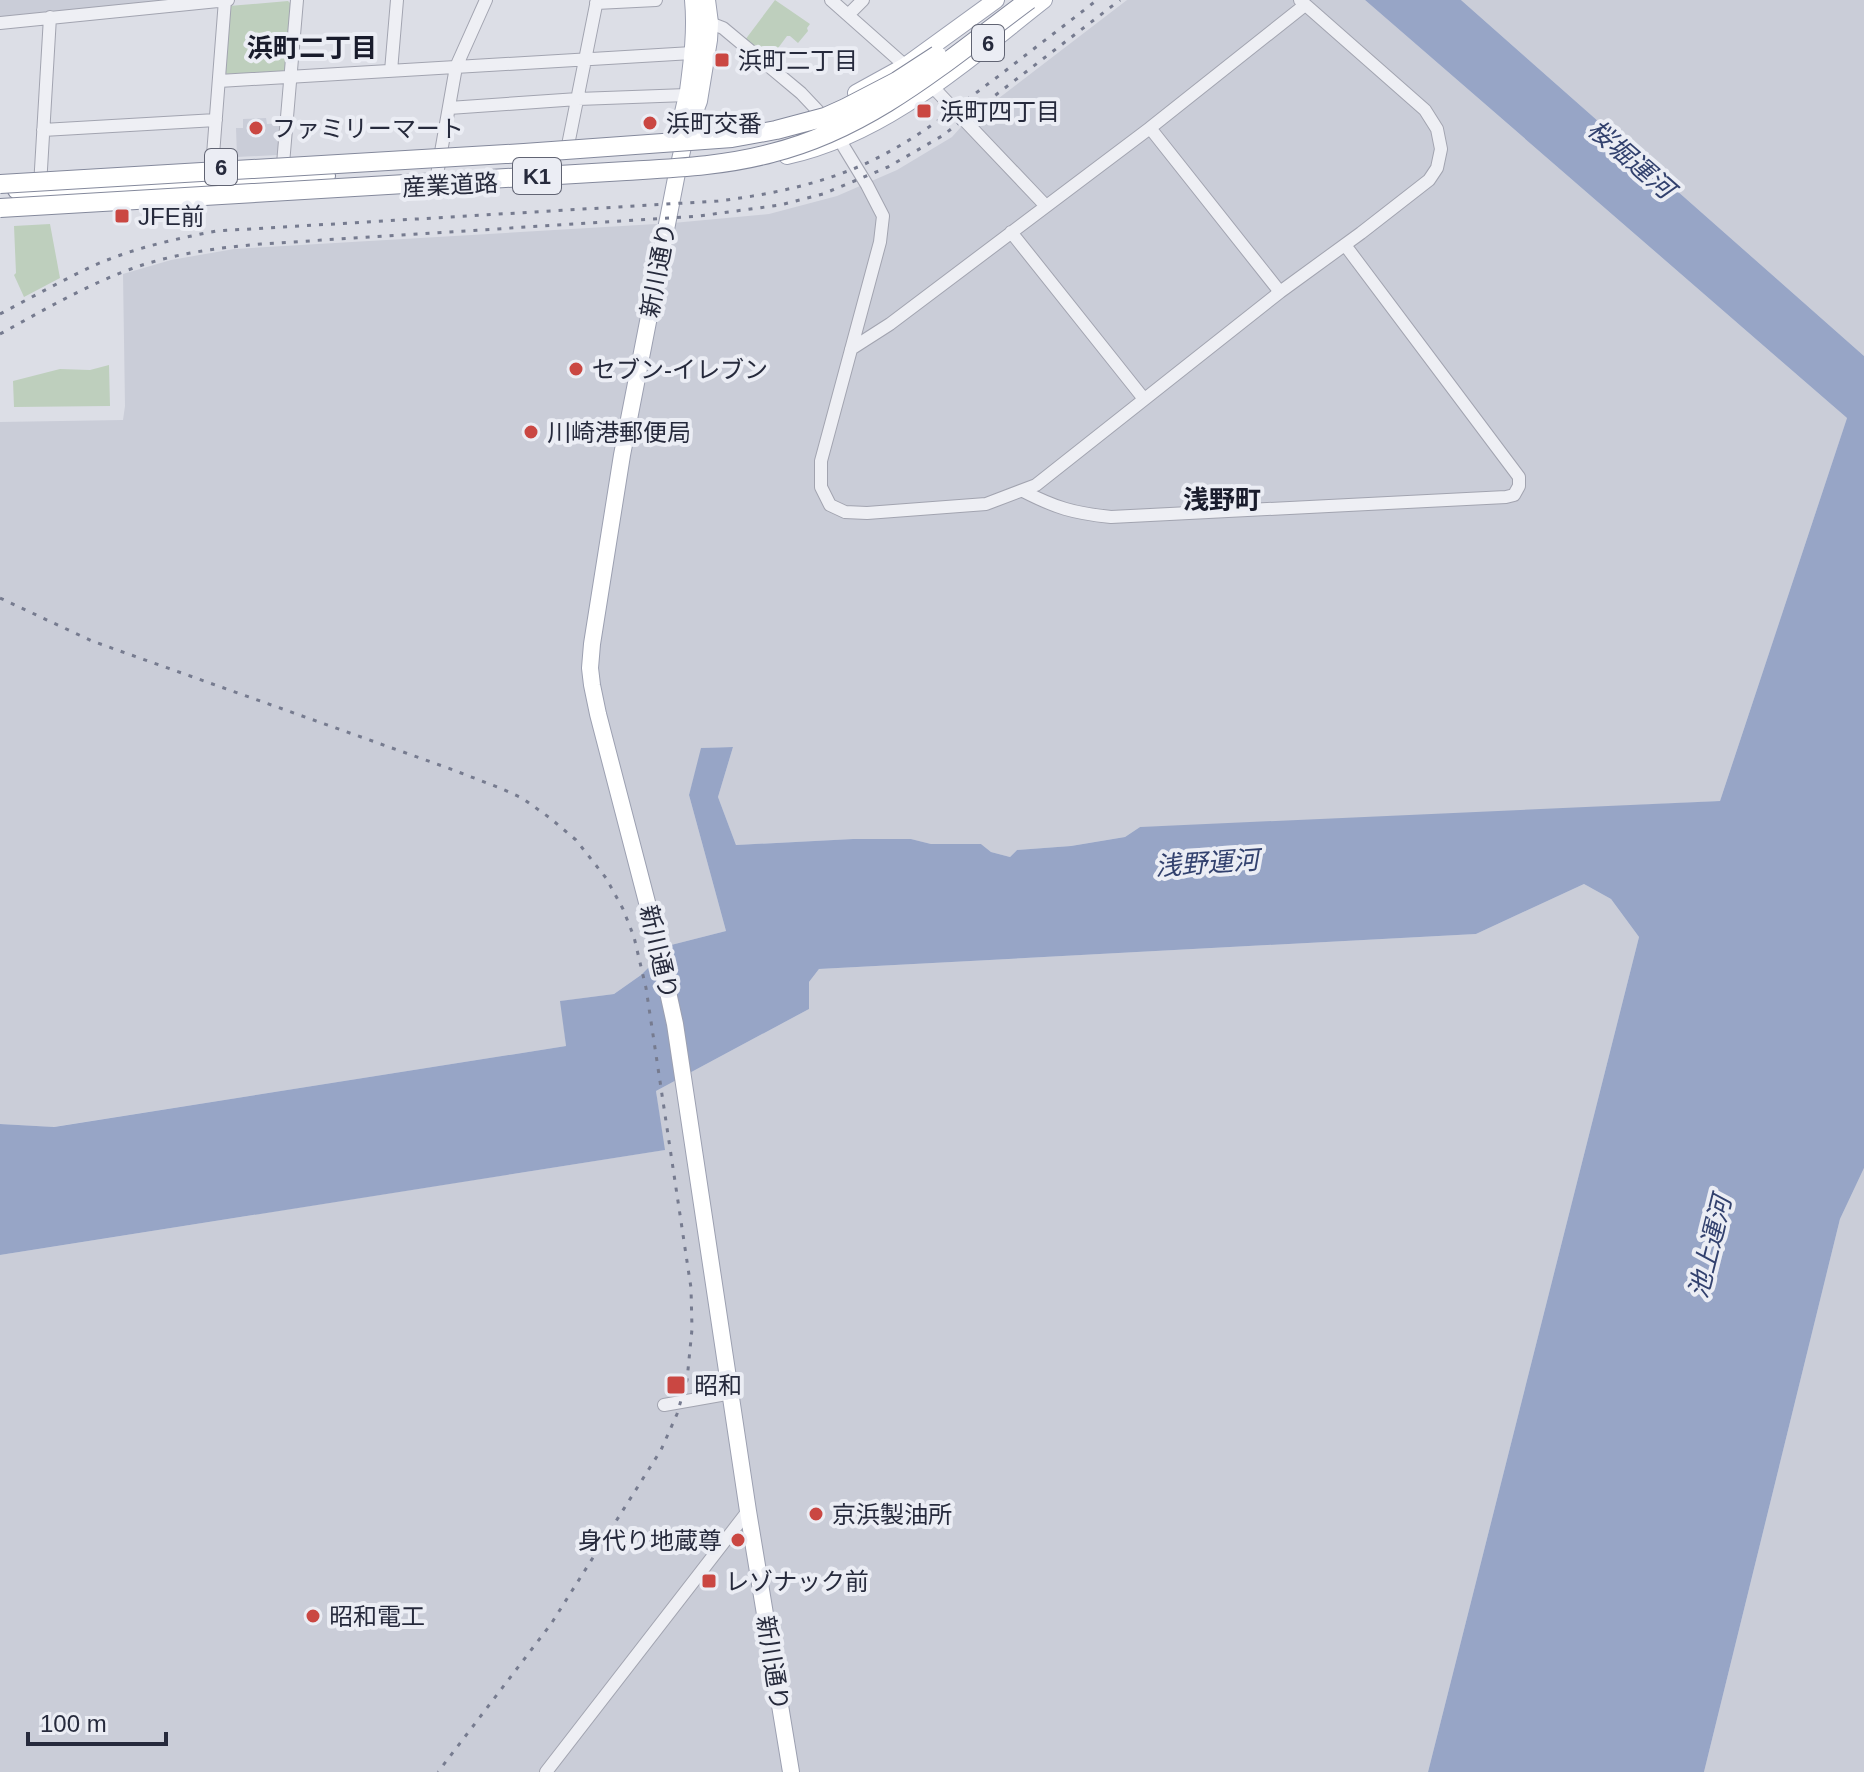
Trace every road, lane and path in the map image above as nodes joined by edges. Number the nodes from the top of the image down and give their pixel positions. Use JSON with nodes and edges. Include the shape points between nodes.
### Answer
{"nodes":[{"id":1,"x":226,"y":0,"type":"edge"},
{"id":2,"x":297,"y":0,"type":"edge"},
{"id":3,"x":397,"y":0,"type":"edge"},
{"id":4,"x":486,"y":0,"type":"edge"},
{"id":5,"x":656,"y":0,"type":"edge"},
{"id":6,"x":692,"y":0,"type":"edge"},
{"id":7,"x":707,"y":0,"type":"edge"},
{"id":8,"x":831,"y":0,"type":"edge"},
{"id":9,"x":863,"y":0,"type":"edge"},
{"id":10,"x":1010,"y":0,"type":"edge"},
{"id":11,"x":1029,"y":0,"type":"edge"},
{"id":12,"x":1044,"y":0,"type":"edge"},
{"id":13,"x":596,"y":2,"type":"edge"},
{"id":14,"x":1303,"y":2,"type":"edge"},
{"id":15,"x":985,"y":3,"type":"edge"},
{"id":16,"x":848,"y":15,"type":"junction"},
{"id":17,"x":50,"y":17,"type":"junction"},
{"id":18,"x":0,"y":23,"type":"edge"},
{"id":19,"x":710,"y":23,"type":"junction"},
{"id":20,"x":692,"y":53,"type":"junction"},
{"id":21,"x":585,"y":60,"type":"junction"},
{"id":22,"x":905,"y":66,"type":"junction"},
{"id":23,"x":456,"y":67,"type":"junction"},
{"id":24,"x":391,"y":71,"type":"junction"},
{"id":25,"x":290,"y":76,"type":"junction"},
{"id":26,"x":219,"y":81,"type":"junction"},
{"id":27,"x":933,"y":86,"type":"junction"},
{"id":28,"x":687,"y":95,"type":"junction"},
{"id":29,"x":578,"y":99,"type":"junction"},
{"id":30,"x":449,"y":108,"type":"junction"},
{"id":31,"x":818,"y":111,"type":"junction"},
{"id":32,"x":216,"y":120,"type":"junction"},
{"id":33,"x":1150,"y":128,"type":"junction"},
{"id":34,"x":43,"y":130,"type":"junction"},
{"id":35,"x":685,"y":138,"type":"junction"},
{"id":36,"x":839,"y":139,"type":"junction"},
{"id":37,"x":568,"y":145,"type":"junction"},
{"id":38,"x":633,"y":146,"type":"junction"},
{"id":39,"x":440,"y":153,"type":"junction"},
{"id":40,"x":283,"y":164,"type":"junction"},
{"id":41,"x":212,"y":168,"type":"junction"},
{"id":42,"x":626,"y":171,"type":"junction"},
{"id":43,"x":677,"y":173,"type":"junction"},
{"id":44,"x":327,"y":178,"type":"junction"},
{"id":45,"x":40,"y":186,"type":"junction"},
{"id":46,"x":435,"y":186,"type":"junction"},
{"id":47,"x":1,"y":188,"type":"edge"},
{"id":48,"x":225,"y":198,"type":"junction"},
{"id":49,"x":1045,"y":205,"type":"junction"},
{"id":50,"x":0,"y":209,"type":"edge"},
{"id":51,"x":1011,"y":232,"type":"junction"},
{"id":52,"x":1345,"y":245,"type":"junction"},
{"id":53,"x":1280,"y":292,"type":"junction"},
{"id":54,"x":851,"y":349,"type":"junction"},
{"id":55,"x":1144,"y":399,"type":"junction"},
{"id":56,"x":1023,"y":491,"type":"junction"},
{"id":57,"x":732,"y":1393,"type":"junction"},
{"id":58,"x":664,"y":1405,"type":"dead end"},
{"id":59,"x":748,"y":1511,"type":"junction"},
{"id":60,"x":546,"y":1772,"type":"edge"},
{"id":61,"x":791,"y":1772,"type":"edge"}],
"edges":[{"from":1,"to":17,"type":"street"},
{"from":1,"to":26,"type":"street"},
{"from":2,"to":25,"type":"street"},
{"from":3,"to":24,"type":"street"},
{"from":4,"to":23,"type":"street"},
{"from":5,"to":13,"type":"street"},
{"from":6,"to":20,"type":"main road","name":"新川通り"},
{"from":7,"to":19,"type":"main road","name":"新川通り"},
{"from":8,"to":16,"type":"street"},
{"from":9,"to":16,"type":"street"},
{"from":10,"to":38,"type":"highway","number":"K1","bridge":true,"via":[[897,81],[825,117],[755,135]]},
{"from":11,"to":42,"type":"highway","number":"K1","bridge":true,"via":[[904,93],[829,135],[747,159]]},
{"from":12,"to":27,"type":"main road","name":"産業道路","number":"6"},
{"from":13,"to":21,"type":"street"},
{"from":14,"to":33,"type":"street"},
{"from":14,"to":52,"type":"street","via":[[1425,110],[1441,149],[1429,180]]},
{"from":15,"to":22,"type":"main road","name":"産業道路","number":"6"},
{"from":16,"to":22,"type":"street"},
{"from":17,"to":18,"type":"street"},
{"from":17,"to":34,"type":"street"},
{"from":19,"to":31,"type":"street","via":[[723,28]]},
{"from":19,"to":35,"type":"main road","name":"新川通り","via":[[699,101]]},
{"from":20,"to":21,"type":"street"},
{"from":20,"to":28,"type":"main road","name":"新川通り"},
{"from":21,"to":23,"type":"street"},
{"from":21,"to":29,"type":"street"},
{"from":22,"to":27,"type":"street"},
{"from":22,"to":31,"type":"main road","name":"産業道路","number":"6"},
{"from":23,"to":24,"type":"street"},
{"from":23,"to":30,"type":"street"},
{"from":24,"to":25,"type":"street"},
{"from":25,"to":26,"type":"street"},
{"from":25,"to":40,"type":"street"},
{"from":26,"to":32,"type":"street"},
{"from":27,"to":36,"type":"main road","name":"産業道路","number":"6"},
{"from":27,"to":49,"type":"street"},
{"from":28,"to":29,"type":"street"},
{"from":28,"to":35,"type":"main road","name":"新川通り","via":[[681,122]]},
{"from":29,"to":30,"type":"street"},
{"from":29,"to":37,"type":"street"},
{"from":30,"to":39,"type":"street"},
{"from":31,"to":35,"type":"main road","name":"産業道路","number":"6","via":[[746,131]]},
{"from":31,"to":36,"type":"street"},
{"from":32,"to":34,"type":"street"},
{"from":32,"to":41,"type":"street"},
{"from":33,"to":49,"type":"street"},
{"from":33,"to":53,"type":"street"},
{"from":34,"to":45,"type":"street"},
{"from":35,"to":37,"type":"main road","name":"産業道路","number":"6"},
{"from":35,"to":43,"type":"main road","name":"新川通り"},
{"from":36,"to":43,"type":"main road","name":"産業道路","number":"6","via":[[748,164]]},
{"from":36,"to":54,"type":"street","via":[[883,216]]},
{"from":37,"to":39,"type":"main road","name":"産業道路","number":"6"},
{"from":38,"to":44,"type":"highway","bridge":true,"via":[[576,157]]},
{"from":38,"to":47,"type":"highway","number":"K1","bridge":true},
{"from":39,"to":40,"type":"main road","name":"産業道路","number":"6"},
{"from":39,"to":46,"type":"street"},
{"from":40,"to":41,"type":"main road","name":"産業道路","number":"6"},
{"from":41,"to":45,"type":"main road","name":"産業道路","number":"6"},
{"from":42,"to":44,"type":"highway","bridge":true,"via":[[525,167]]},
{"from":42,"to":50,"type":"highway","number":"K1","bridge":true},
{"from":43,"to":46,"type":"main road","name":"産業道路","number":"6"},
{"from":43,"to":57,"type":"main road","name":"新川通り","via":[[624,443],[590,668],[675,1024]]},
{"from":44,"to":47,"type":"highway","via":[[72,192]]},
{"from":44,"to":48,"type":"highway"},
{"from":45,"to":47,"type":"main road","name":"産業道路","number":"6"},
{"from":46,"to":48,"type":"main road","name":"産業道路","number":"6"},
{"from":48,"to":50,"type":"main road","name":"産業道路","number":"6"},
{"from":49,"to":51,"type":"street"},
{"from":51,"to":54,"type":"street"},
{"from":51,"to":55,"type":"street"},
{"from":52,"to":53,"type":"street"},
{"from":52,"to":56,"type":"street","via":[[1519,477],[1514,495],[1111,517],[1074,513]]},
{"from":53,"to":55,"type":"street"},
{"from":54,"to":56,"type":"street","via":[[821,461],[821,487],[830,505],[867,513],[986,504]]},
{"from":55,"to":56,"type":"street"},
{"from":57,"to":58,"type":"street"},
{"from":57,"to":59,"type":"main road","name":"新川通り"},
{"from":59,"to":60,"type":"street"},
{"from":59,"to":61,"type":"main road","name":"新川通り"}]}
